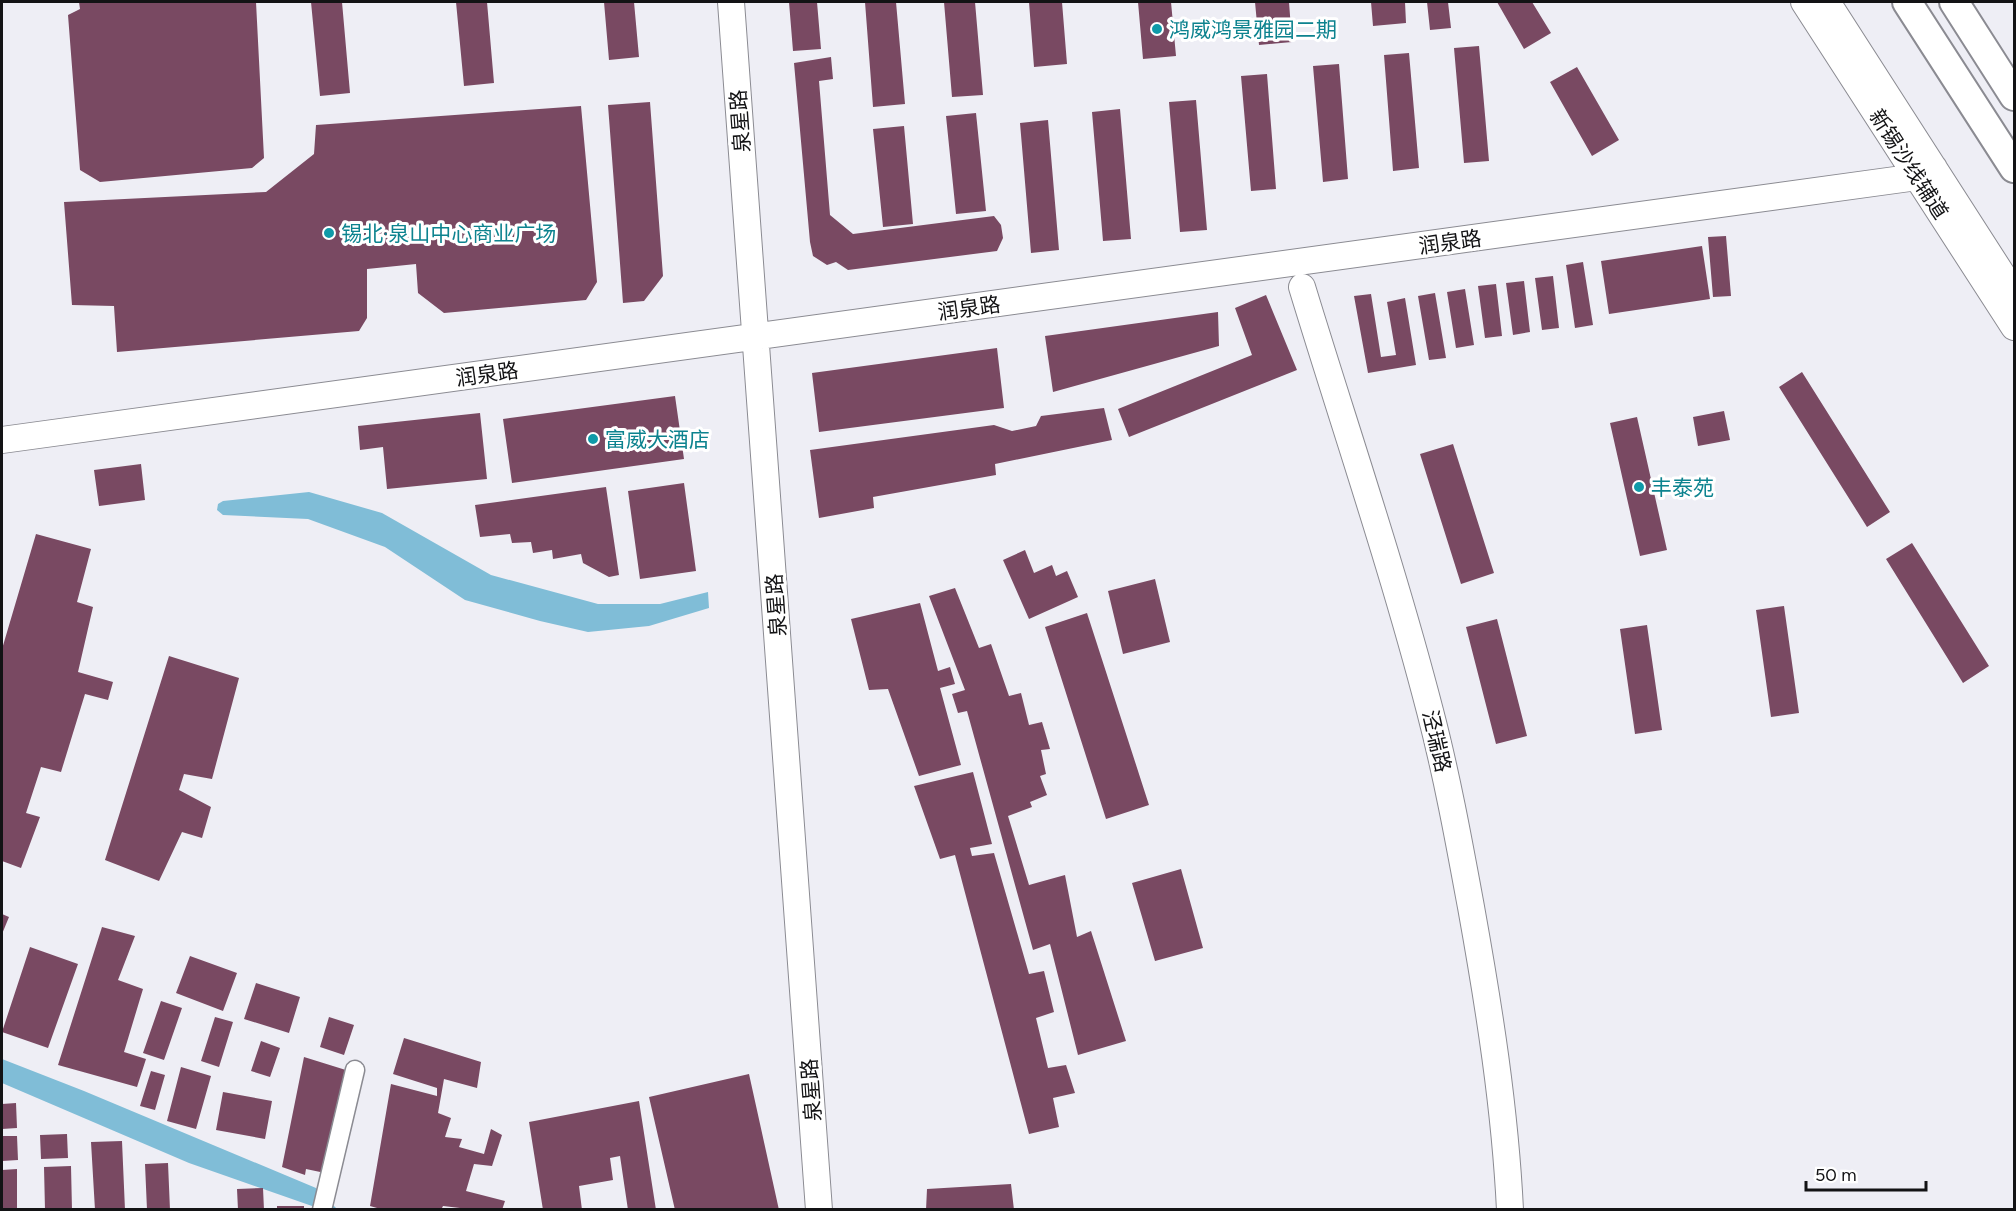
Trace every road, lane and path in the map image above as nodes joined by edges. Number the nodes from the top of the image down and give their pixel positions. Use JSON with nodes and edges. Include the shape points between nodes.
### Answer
{"nodes":[{"id":1,"x":731,"y":2,"type":"edge"},
{"id":2,"x":1804,"y":2,"type":"edge"},
{"id":3,"x":1827,"y":2,"type":"edge"},
{"id":4,"x":1907,"y":2,"type":"edge"},
{"id":5,"x":1954,"y":2,"type":"edge"},
{"id":6,"x":2014,"y":96,"type":"edge"},
{"id":7,"x":2014,"y":168,"type":"edge"},
{"id":8,"x":1925,"y":172,"type":"junction"},
{"id":9,"x":1302,"y":287,"type":"dead end"},
{"id":10,"x":2014,"y":293,"type":"edge"},
{"id":11,"x":2014,"y":327,"type":"edge"},
{"id":12,"x":756,"y":337,"type":"junction"},
{"id":13,"x":2,"y":440,"type":"edge"},
{"id":14,"x":356,"y":1070,"type":"dead end"},
{"id":15,"x":323,"y":1204,"type":"edge"},
{"id":16,"x":819,"y":1209,"type":"edge"},
{"id":17,"x":1510,"y":1209,"type":"edge"}],
"edges":[{"from":1,"to":12,"type":"street","name":"泉星路"},
{"from":2,"to":8,"type":"street","name":"新锡沙线辅道"},
{"from":3,"to":8,"type":"street","name":"新锡沙线辅道"},
{"from":4,"to":7,"type":"main road"},
{"from":5,"to":6,"type":"main road"},
{"from":8,"to":10,"type":"street","name":"新锡沙线辅道"},
{"from":8,"to":11,"type":"street","name":"新锡沙线辅道"},
{"from":8,"to":12,"type":"street","name":"润泉路"},
{"from":9,"to":17,"type":"street","name":"泾瑞路","via":[[1431,714],[1488,1006]]},
{"from":12,"to":13,"type":"street","name":"润泉路"},
{"from":12,"to":16,"type":"street","name":"泉星路"},
{"from":14,"to":15,"type":"street"}]}
